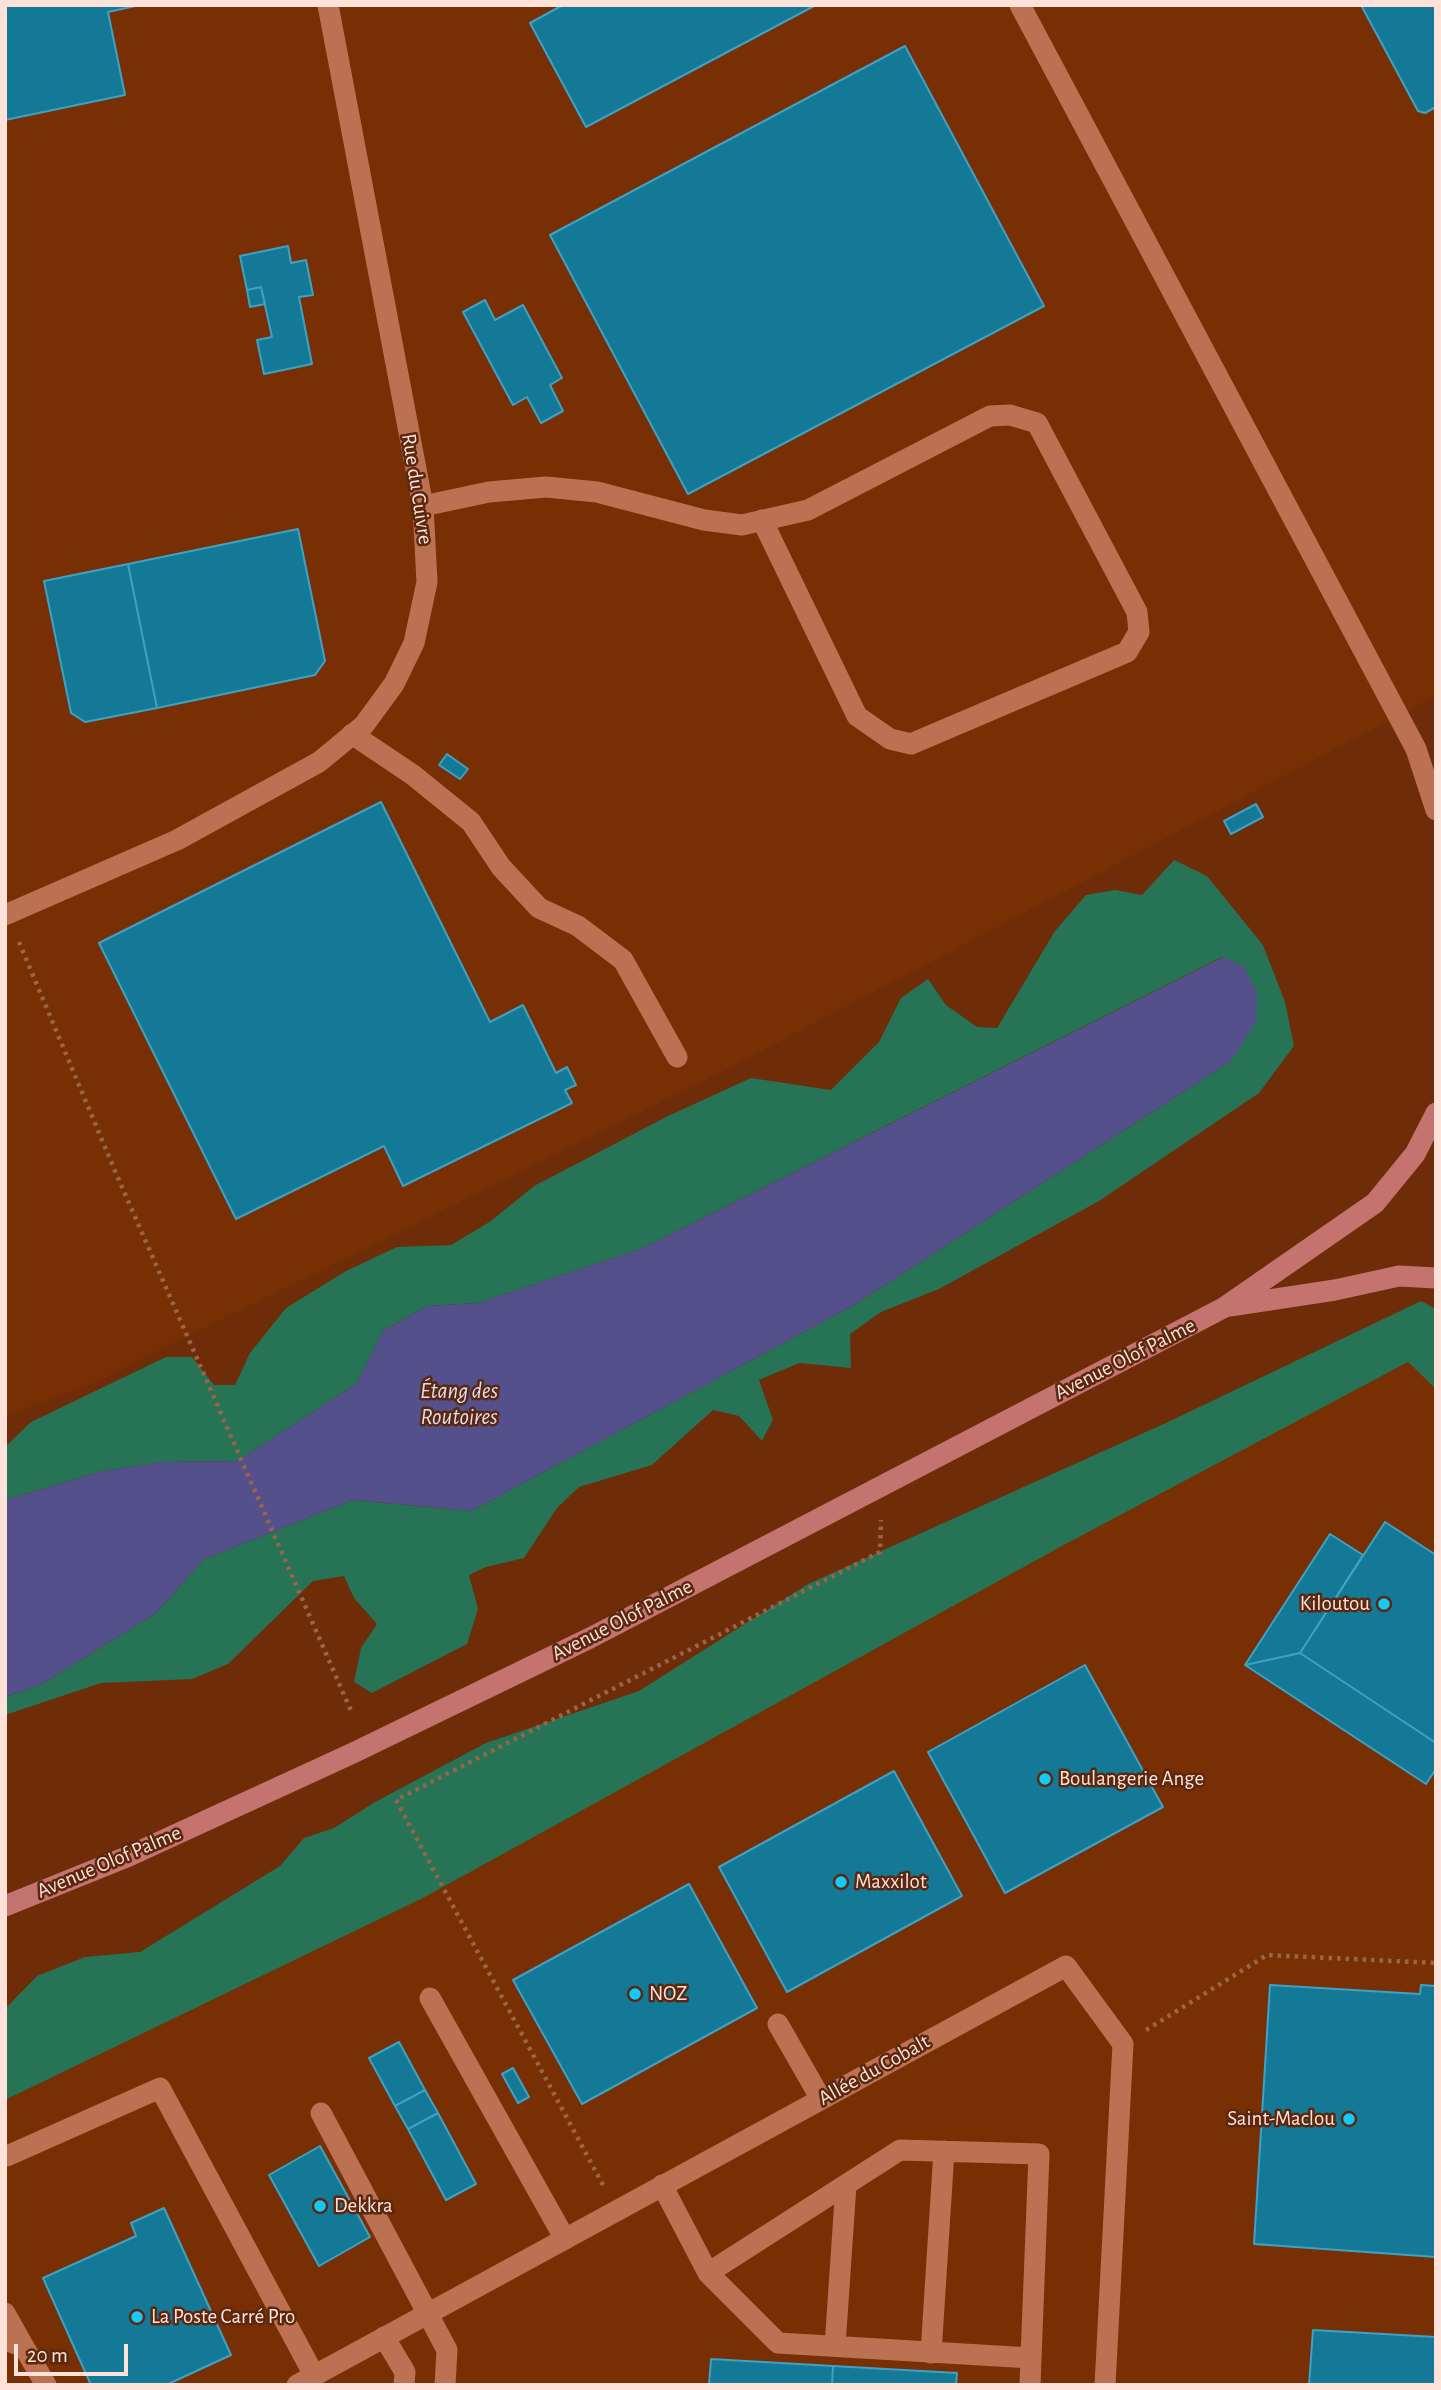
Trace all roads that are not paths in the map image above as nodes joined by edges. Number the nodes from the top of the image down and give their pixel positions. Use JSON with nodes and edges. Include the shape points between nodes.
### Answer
{"nodes":[{"id":1,"x":328,"y":5,"type":"edge"},
{"id":2,"x":1020,"y":5,"type":"edge"},
{"id":3,"x":423,"y":506,"type":"junction"},
{"id":4,"x":762,"y":520,"type":"junction"},
{"id":5,"x":352,"y":734,"type":"junction"},
{"id":6,"x":1416,"y":749,"type":"junction"},
{"id":7,"x":1436,"y":774,"type":"edge"},
{"id":8,"x":1436,"y":810,"type":"edge"},
{"id":9,"x":6,"y":915,"type":"edge"},
{"id":10,"x":677,"y":1057,"type":"dead end"},
{"id":11,"x":1436,"y":1113,"type":"edge"},
{"id":12,"x":1436,"y":1278,"type":"edge"},
{"id":13,"x":1225,"y":1307,"type":"junction"},
{"id":14,"x":5,"y":1906,"type":"edge"},
{"id":15,"x":430,"y":1998,"type":"dead end"},
{"id":16,"x":778,"y":2024,"type":"dead end"},
{"id":17,"x":821,"y":2099,"type":"junction"},
{"id":18,"x":321,"y":2113,"type":"dead end"},
{"id":19,"x":944,"y":2151,"type":"junction"},
{"id":20,"x":7,"y":2156,"type":"edge"},
{"id":21,"x":662,"y":2185,"type":"junction"},
{"id":22,"x":846,"y":2185,"type":"junction"},
{"id":23,"x":565,"y":2239,"type":"junction"},
{"id":24,"x":708,"y":2273,"type":"junction"},
{"id":25,"x":5,"y":2313,"type":"edge"},
{"id":26,"x":426,"y":2314,"type":"junction"},
{"id":27,"x":384,"y":2337,"type":"junction"},
{"id":28,"x":15,"y":2343,"type":"edge"},
{"id":29,"x":835,"y":2346,"type":"junction"},
{"id":30,"x":931,"y":2353,"type":"junction"},
{"id":31,"x":1031,"y":2358,"type":"junction"},
{"id":32,"x":306,"y":2380,"type":"edge"},
{"id":33,"x":46,"y":2385,"type":"edge"},
{"id":34,"x":404,"y":2385,"type":"edge"},
{"id":35,"x":445,"y":2385,"type":"edge"},
{"id":36,"x":1030,"y":2385,"type":"edge"},
{"id":37,"x":1105,"y":2385,"type":"edge"}],
"edges":[{"from":1,"to":3,"type":"street","name":"Rue du Cuivre"},
{"from":2,"to":6,"type":"street"},
{"from":3,"to":4,"type":"street","via":[[489,492],[546,487],[597,492],[704,520],[742,525]]},
{"from":3,"to":5,"type":"street","name":"Rue du Cuivre","via":[[427,582],[414,643],[394,684]]},
{"from":4,"to":4,"type":"street","via":[[808,509],[990,416],[1010,415],[1037,423],[1137,612],[1139,632],[1127,652],[911,744],[890,739],[857,716]]},
{"from":5,"to":9,"type":"street","name":"Rue du Cuivre","via":[[319,762],[177,840]]},
{"from":5,"to":10,"type":"street","via":[[471,822],[501,867],[538,908],[578,926],[623,960]]},
{"from":6,"to":7,"type":"street"},
{"from":6,"to":8,"type":"street"},
{"from":11,"to":13,"type":"main road","name":"Avenue Olof Palme","via":[[1415,1154],[1375,1203]]},
{"from":12,"to":13,"type":"main road","name":"Avenue Olof Palme","via":[[1399,1276]]},
{"from":13,"to":14,"type":"main road","name":"Avenue Olof Palme","via":[[590,1637],[328,1765],[129,1856]]},
{"from":15,"to":23,"type":"street"},
{"from":16,"to":17,"type":"street"},
{"from":17,"to":21,"type":"street","name":"Allée du Cobalt"},
{"from":17,"to":37,"type":"street","name":"Allée du Cobalt","via":[[1066,1966],[1124,2044]]},
{"from":18,"to":26,"type":"street"},
{"from":19,"to":22,"type":"street","via":[[900,2150]]},
{"from":19,"to":30,"type":"street"},
{"from":19,"to":31,"type":"street","via":[[1039,2154]]},
{"from":20,"to":32,"type":"street","via":[[160,2088]]},
{"from":21,"to":23,"type":"street","name":"Allée du Cobalt"},
{"from":21,"to":24,"type":"street"},
{"from":22,"to":24,"type":"street"},
{"from":22,"to":29,"type":"street"},
{"from":23,"to":26,"type":"street","name":"Allée du Cobalt"},
{"from":24,"to":29,"type":"street","via":[[778,2343]]},
{"from":25,"to":28,"type":"street"},
{"from":26,"to":27,"type":"street","name":"Allée du Cobalt"},
{"from":26,"to":35,"type":"street","via":[[446,2350]]},
{"from":27,"to":32,"type":"street","name":"Allée du Cobalt"},
{"from":27,"to":34,"type":"street","via":[[405,2372]]},
{"from":28,"to":33,"type":"street"},
{"from":29,"to":30,"type":"street"},
{"from":30,"to":31,"type":"street"},
{"from":31,"to":36,"type":"street"}]}
